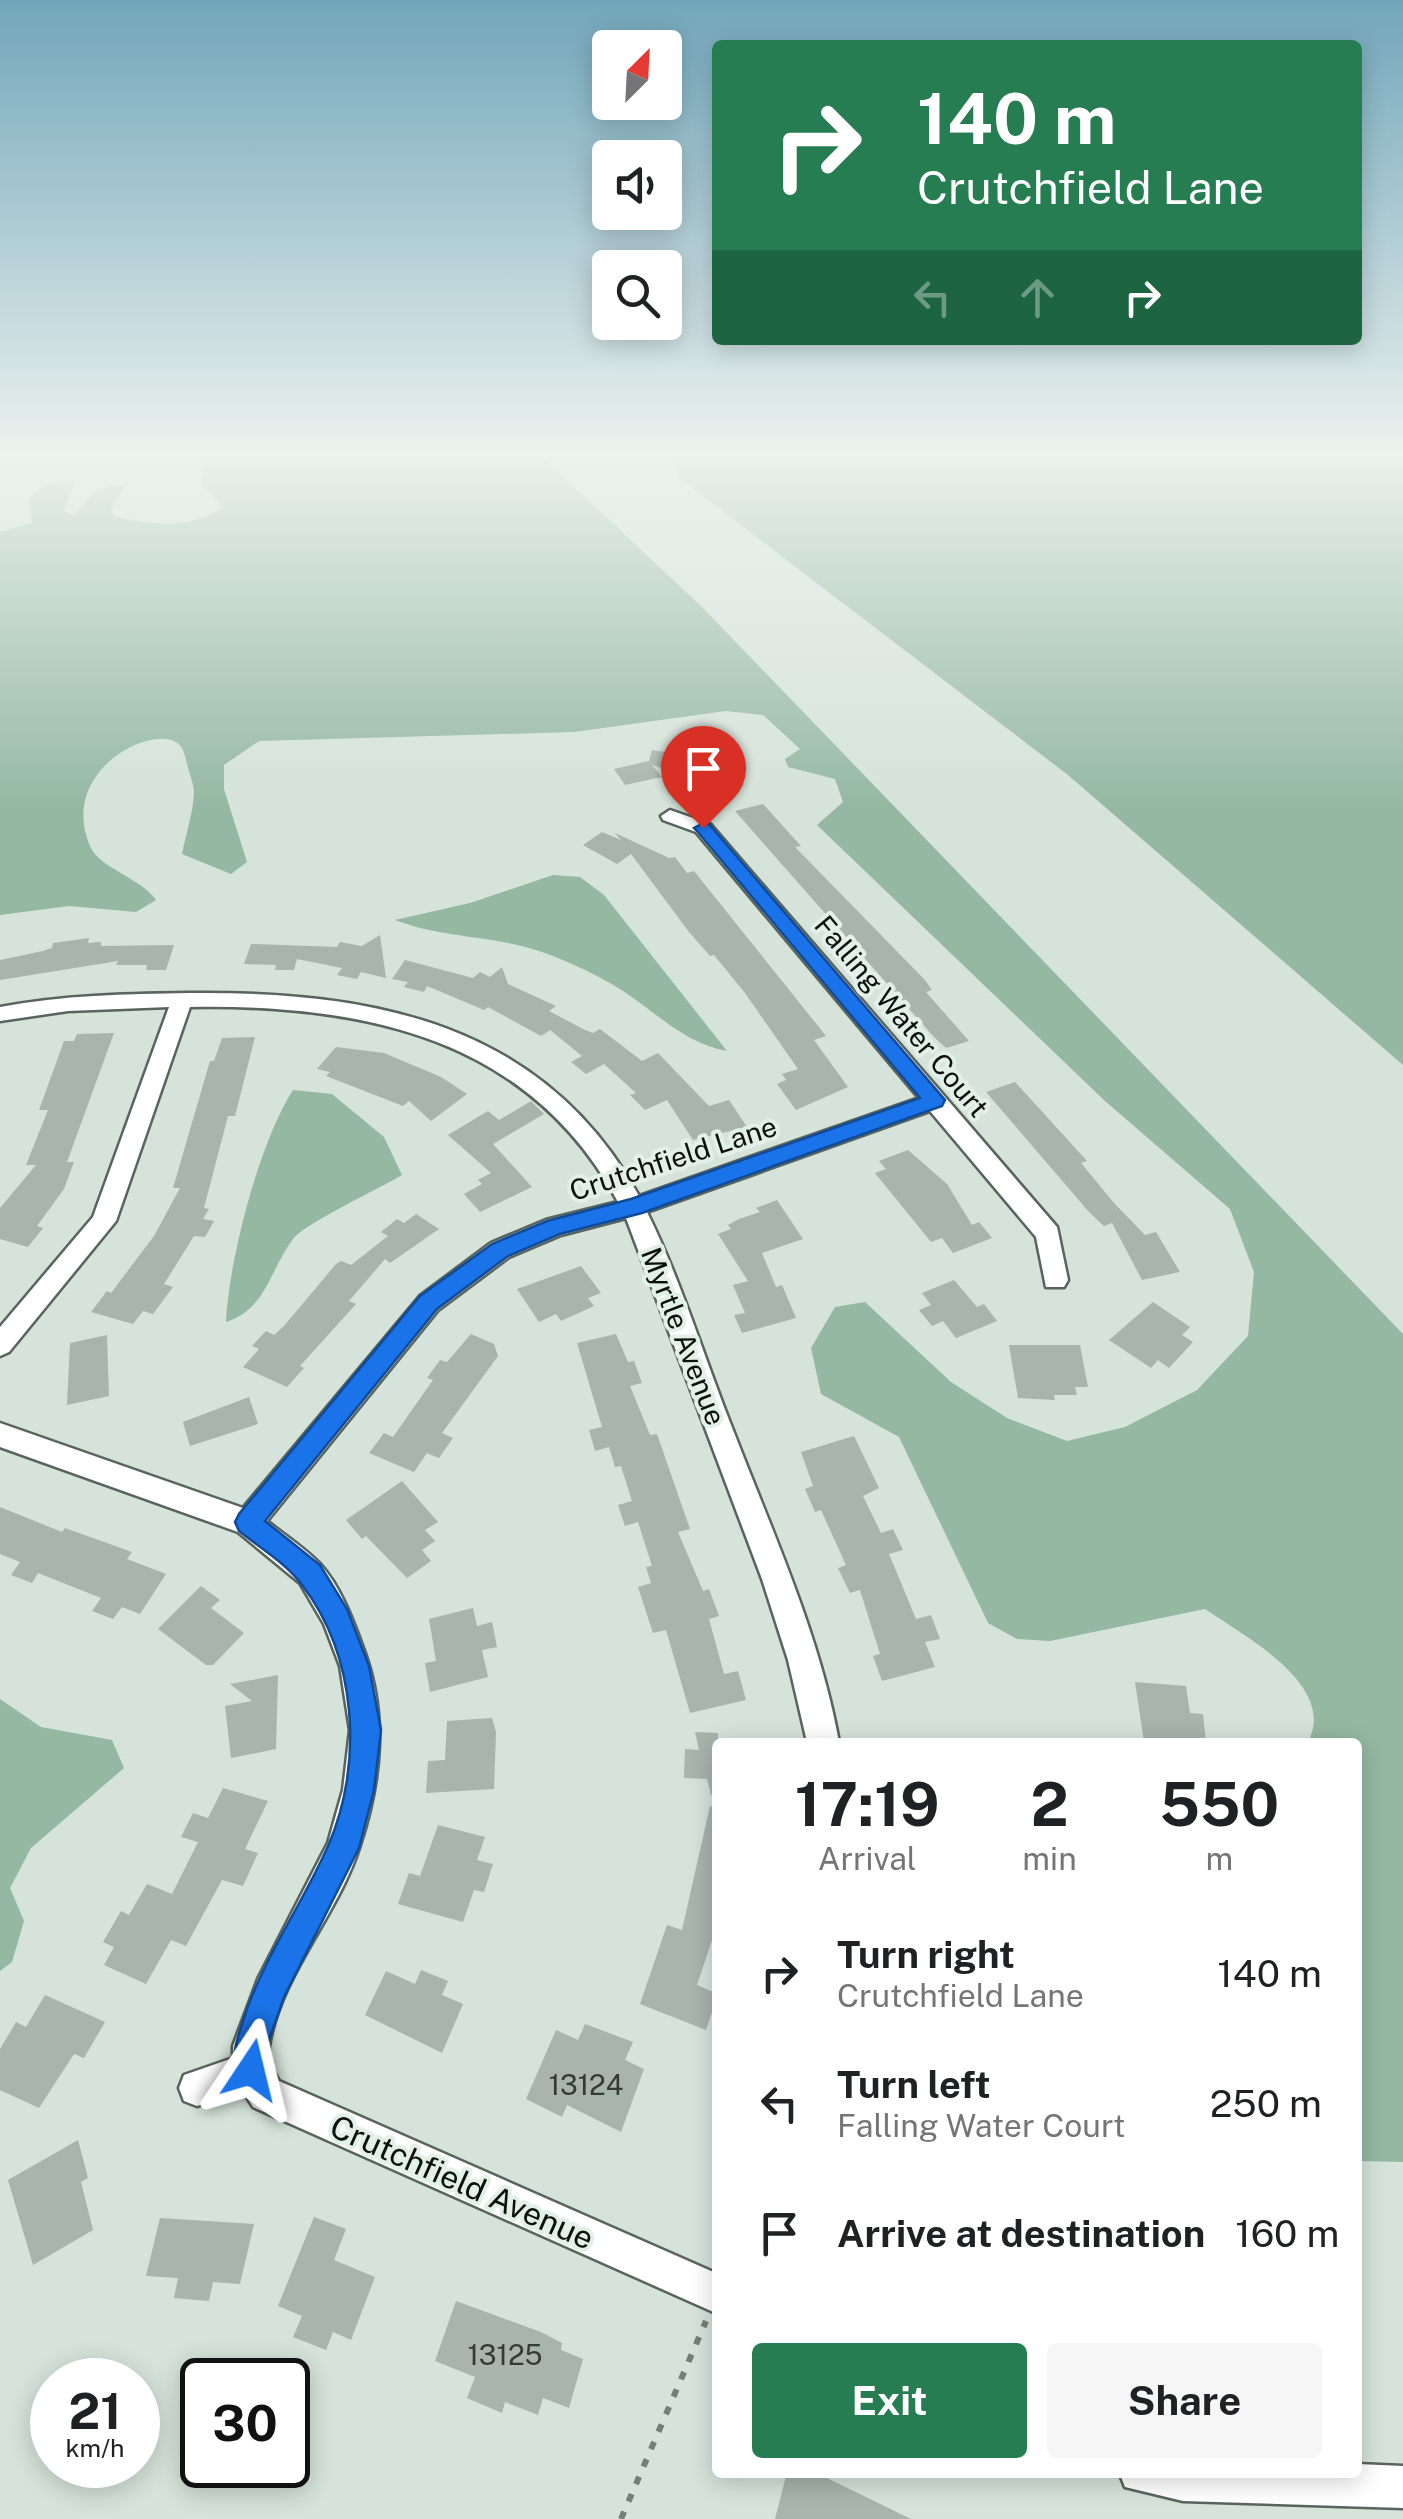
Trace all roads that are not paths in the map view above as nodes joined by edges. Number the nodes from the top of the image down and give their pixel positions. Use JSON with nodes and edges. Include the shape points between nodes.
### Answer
{"nodes":[{"id":1,"x":670,"y":816,"type":"dead end"},
{"id":2,"x":182,"y":1000,"type":"junction"},
{"id":3,"x":0,"y":1014,"type":"edge"},
{"id":4,"x":934,"y":1100,"type":"junction"},
{"id":5,"x":634,"y":1207,"type":"junction"},
{"id":6,"x":1055,"y":1280,"type":"dead end"},
{"id":7,"x":0,"y":1345,"type":"edge"},
{"id":8,"x":0,"y":1434,"type":"edge"},
{"id":9,"x":248,"y":1522,"type":"junction"},
{"id":10,"x":822,"y":1738,"type":"edge"},
{"id":11,"x":251,"y":2070,"type":"junction"},
{"id":12,"x":198,"y":2088,"type":"dead end"},
{"id":13,"x":712,"y":2285,"type":"edge"},
{"id":14,"x":1172,"y":2478,"type":"edge"},
{"id":15,"x":1403,"y":2487,"type":"edge"}],
"edges":[{"from":1,"to":4,"type":"street","name":"Falling Water Court","via":[[703,828]]},
{"from":2,"to":3,"type":"street","name":"Myrtle Avenue","via":[[107,1000]]},
{"from":2,"to":5,"type":"street","name":"Myrtle Avenue","via":[[324,1004],[444,1035],[489,1057],[569,1115]]},
{"from":2,"to":7,"type":"street","via":[[104,1220]]},
{"from":4,"to":5,"type":"street","name":"Crutchfield Lane"},
{"from":4,"to":6,"type":"street","name":"Falling Water Court","via":[[1048,1234]]},
{"from":5,"to":9,"type":"street","name":"Crutchfield Lane","via":[[555,1227],[500,1250],[428,1302]]},
{"from":5,"to":10,"type":"street","name":"Myrtle Avenue","via":[[787,1609]]},
{"from":8,"to":9,"type":"street"},
{"from":9,"to":11,"type":"street","via":[[310,1574],[337,1618],[355,1666],[366,1730],[344,1848],[270,1990],[251,2046]]},
{"from":11,"to":12,"type":"street"},
{"from":11,"to":13,"type":"street","name":"Crutchfield Avenue","via":[[266,2094],[298,2110]]},
{"from":14,"to":15,"type":"street"}]}
